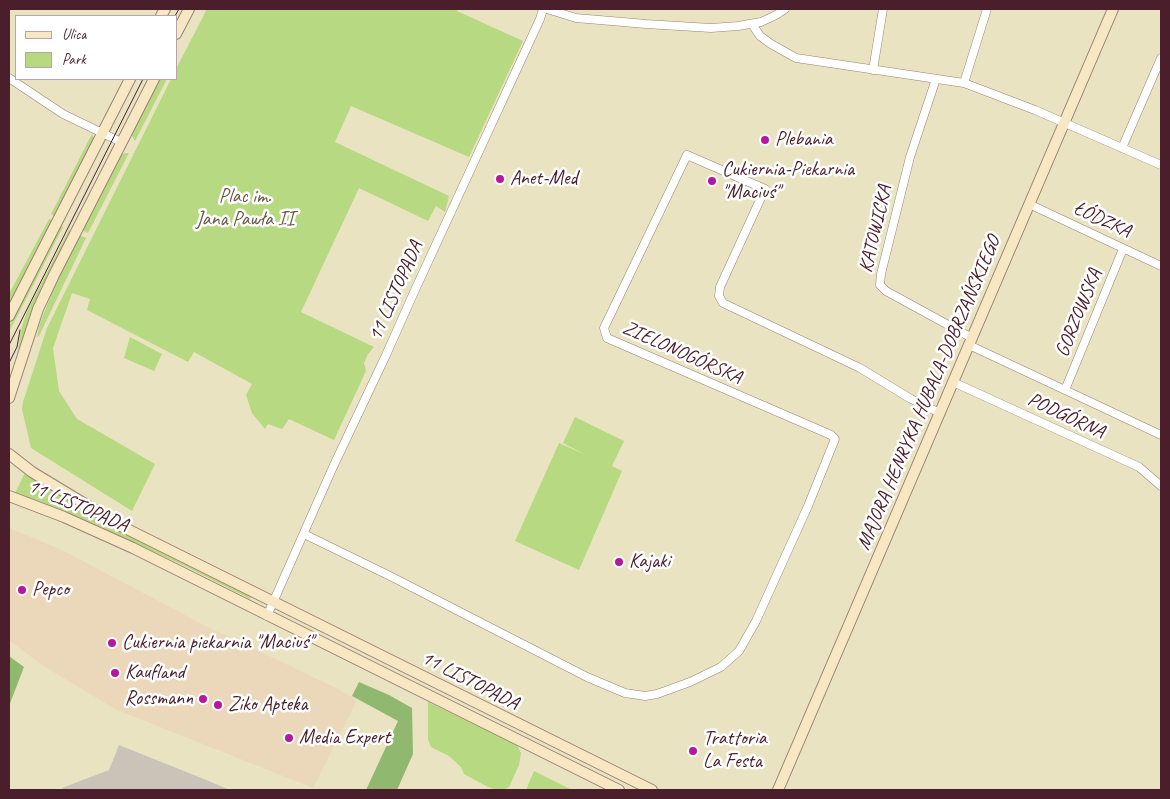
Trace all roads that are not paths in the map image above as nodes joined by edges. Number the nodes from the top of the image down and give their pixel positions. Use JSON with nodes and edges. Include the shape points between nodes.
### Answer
{"nodes":[{"id":1,"x":189,"y":9,"type":"edge"},
{"id":2,"x":545,"y":9,"type":"edge"},
{"id":3,"x":785,"y":9,"type":"edge"},
{"id":4,"x":883,"y":9,"type":"edge"},
{"id":5,"x":987,"y":9,"type":"edge"},
{"id":6,"x":1113,"y":9,"type":"edge"},
{"id":7,"x":752,"y":24,"type":"junction"},
{"id":8,"x":178,"y":30,"type":"edge"},
{"id":9,"x":1161,"y":58,"type":"edge"},
{"id":10,"x":873,"y":70,"type":"junction"},
{"id":11,"x":9,"y":78,"type":"edge"},
{"id":12,"x":936,"y":79,"type":"junction"},
{"id":13,"x":129,"y":80,"type":"edge"},
{"id":14,"x":153,"y":80,"type":"edge"},
{"id":15,"x":964,"y":83,"type":"junction"},
{"id":16,"x":1064,"y":123,"type":"junction"},
{"id":17,"x":102,"y":133,"type":"junction"},
{"id":18,"x":121,"y":142,"type":"junction"},
{"id":19,"x":1122,"y":148,"type":"junction"},
{"id":20,"x":1161,"y":165,"type":"edge"},
{"id":21,"x":1029,"y":204,"type":"junction"},
{"id":22,"x":1123,"y":248,"type":"junction"},
{"id":23,"x":1161,"y":266,"type":"edge"},
{"id":24,"x":9,"y":316,"type":"edge"},
{"id":25,"x":970,"y":341,"type":"junction"},
{"id":26,"x":953,"y":382,"type":"junction"},
{"id":27,"x":1065,"y":390,"type":"junction"},
{"id":28,"x":9,"y":398,"type":"edge"},
{"id":29,"x":940,"y":413,"type":"junction"},
{"id":30,"x":1161,"y":435,"type":"edge"},
{"id":31,"x":9,"y":454,"type":"edge"},
{"id":32,"x":1161,"y":486,"type":"edge"},
{"id":33,"x":9,"y":496,"type":"edge"},
{"id":34,"x":304,"y":534,"type":"junction"},
{"id":35,"x":273,"y":601,"type":"junction"},
{"id":36,"x":267,"y":616,"type":"junction"},
{"id":37,"x":426,"y":679,"type":"junction"},
{"id":38,"x":420,"y":691,"type":"junction"},
{"id":39,"x":538,"y":734,"type":"junction"},
{"id":40,"x":531,"y":747,"type":"junction"},
{"id":41,"x":604,"y":767,"type":"junction"},
{"id":42,"x":597,"y":780,"type":"junction"},
{"id":43,"x":618,"y":790,"type":"edge"},
{"id":44,"x":652,"y":790,"type":"edge"},
{"id":45,"x":778,"y":790,"type":"edge"}],
"edges":[{"from":1,"to":8,"type":"street"},
{"from":2,"to":7,"type":"street","via":[[576,18],[646,24],[711,28]]},
{"from":2,"to":34,"type":"street","name":"11 LISTOPADA"},
{"from":3,"to":7,"type":"street"},
{"from":4,"to":10,"type":"street"},
{"from":5,"to":15,"type":"street"},
{"from":6,"to":16,"type":"street","name":"MAJORA HENRYKA HUBALA-DOBRZAŃSKIEGO"},
{"from":7,"to":10,"type":"street","via":[[760,36],[796,58]]},
{"from":9,"to":19,"type":"street"},
{"from":10,"to":12,"type":"street"},
{"from":11,"to":17,"type":"street","via":[[63,114]]},
{"from":12,"to":15,"type":"street"},
{"from":12,"to":25,"type":"street","name":"KATOWICKA","via":[[910,157],[880,274],[880,285]]},
{"from":13,"to":17,"type":"street"},
{"from":14,"to":18,"type":"street"},
{"from":15,"to":16,"type":"street"},
{"from":16,"to":19,"type":"street"},
{"from":16,"to":21,"type":"street","name":"MAJORA HENRYKA HUBALA-DOBRZAŃSKIEGO"},
{"from":17,"to":18,"type":"street"},
{"from":17,"to":24,"type":"street"},
{"from":18,"to":28,"type":"street","via":[[38,309]]},
{"from":19,"to":20,"type":"street"},
{"from":21,"to":22,"type":"street","name":"ŁÓDZKA"},
{"from":21,"to":25,"type":"street","name":"MAJORA HENRYKA HUBALA-DOBRZAŃSKIEGO"},
{"from":22,"to":23,"type":"street","name":"ŁÓDZKA"},
{"from":22,"to":27,"type":"street","name":"GORZOWSKA"},
{"from":25,"to":26,"type":"street","name":"MAJORA HENRYKA HUBALA-DOBRZAŃSKIEGO"},
{"from":25,"to":27,"type":"street"},
{"from":26,"to":29,"type":"street","name":"MAJORA HENRYKA HUBALA-DOBRZAŃSKIEGO"},
{"from":26,"to":32,"type":"street","name":"PODGÓRNA","via":[[1139,468]]},
{"from":27,"to":30,"type":"street"},
{"from":29,"to":34,"type":"street","name":"ZIELONOGÓRSKA","via":[[860,368],[723,303],[719,296],[720,287],[765,189],[687,155],[604,328],[607,338],[831,435],[835,440],[756,621],[739,651],[721,666],[690,682],[657,694],[625,693]]},
{"from":29,"to":45,"type":"street","name":"MAJORA HENRYKA HUBALA-DOBRZAŃSKIEGO"},
{"from":31,"to":35,"type":"street","name":"11 LISTOPADA","via":[[97,512]]},
{"from":33,"to":36,"type":"street","name":"11 LISTOPADA","via":[[133,548]]},
{"from":34,"to":35,"type":"street","name":"11 LISTOPADA"},
{"from":35,"to":36,"type":"street","name":"11 LISTOPADA"},
{"from":35,"to":37,"type":"street","name":"11 LISTOPADA"},
{"from":36,"to":38,"type":"street","name":"11 LISTOPADA"},
{"from":37,"to":38,"type":"street"},
{"from":37,"to":39,"type":"street","name":"11 LISTOPADA"},
{"from":38,"to":40,"type":"street","name":"11 LISTOPADA"},
{"from":39,"to":40,"type":"street"},
{"from":39,"to":41,"type":"street","name":"11 LISTOPADA"},
{"from":40,"to":42,"type":"street","name":"11 LISTOPADA"},
{"from":41,"to":42,"type":"street"},
{"from":41,"to":44,"type":"street","name":"11 LISTOPADA"},
{"from":42,"to":43,"type":"street","name":"11 LISTOPADA"}]}
